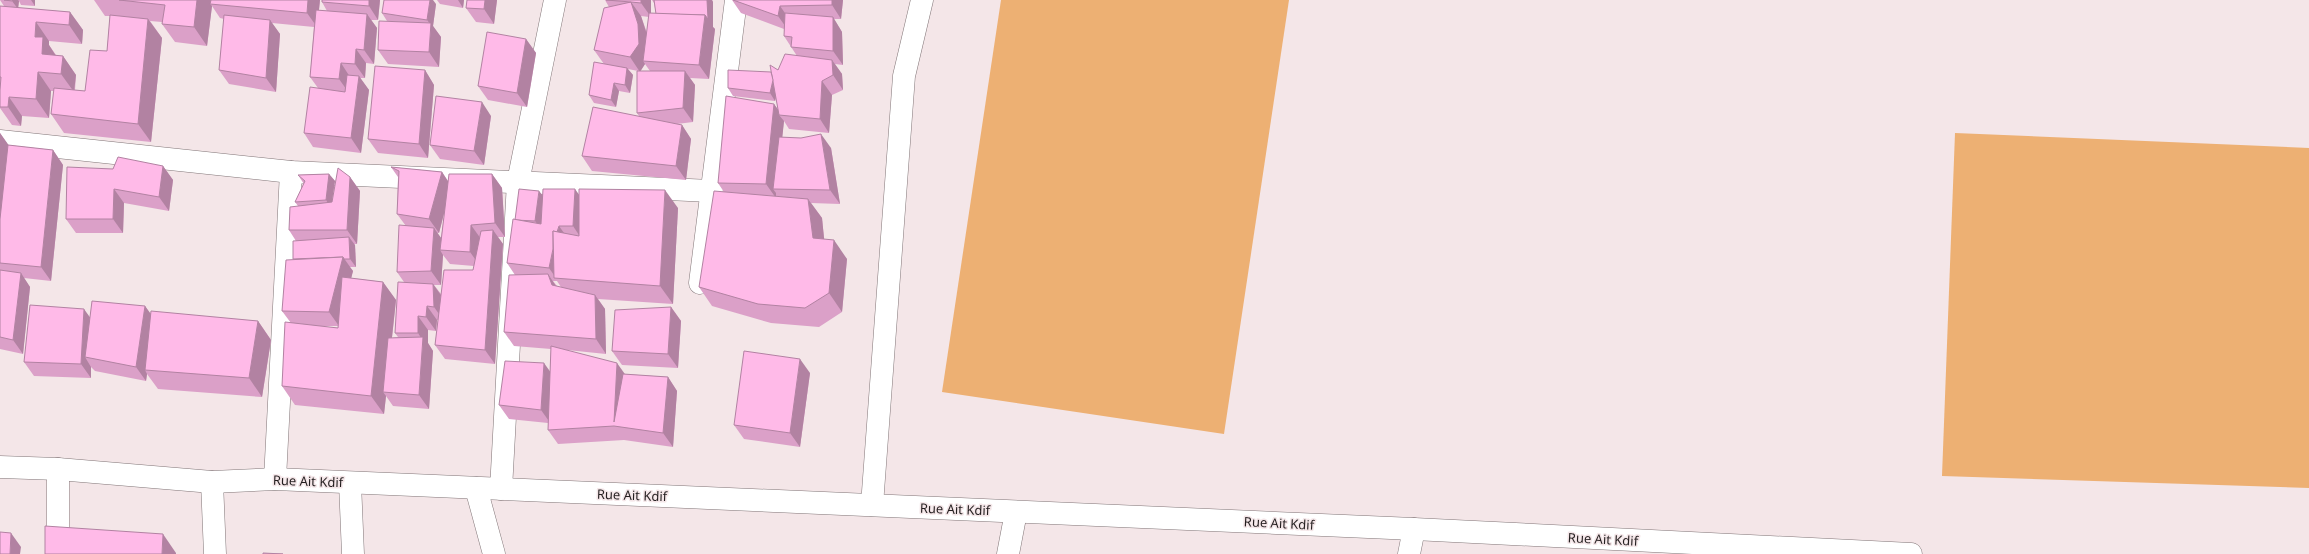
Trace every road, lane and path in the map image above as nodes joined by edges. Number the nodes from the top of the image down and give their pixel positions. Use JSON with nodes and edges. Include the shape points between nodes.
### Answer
{"nodes":[{"id":1,"x":555,"y":0,"type":"edge"},
{"id":2,"x":736,"y":0,"type":"edge"},
{"id":3,"x":922,"y":0,"type":"edge"},
{"id":4,"x":0,"y":141,"type":"edge"},
{"id":5,"x":291,"y":172,"type":"junction"},
{"id":6,"x":518,"y":182,"type":"junction"},
{"id":7,"x":711,"y":192,"type":"junction"},
{"id":8,"x":700,"y":283,"type":"edge"},
{"id":9,"x":0,"y":467,"type":"edge"},
{"id":10,"x":58,"y":469,"type":"junction"},
{"id":11,"x":275,"y":479,"type":"junction"},
{"id":12,"x":212,"y":482,"type":"junction"},
{"id":13,"x":350,"y":482,"type":"junction"},
{"id":14,"x":476,"y":488,"type":"junction"},
{"id":15,"x":501,"y":489,"type":"junction"},
{"id":16,"x":872,"y":506,"type":"junction"},
{"id":17,"x":1016,"y":512,"type":"junction"},
{"id":18,"x":1414,"y":529,"type":"junction"},
{"id":19,"x":1654,"y":548,"type":"edge"},
{"id":20,"x":58,"y":554,"type":"edge"},
{"id":21,"x":215,"y":554,"type":"edge"},
{"id":22,"x":353,"y":554,"type":"edge"},
{"id":23,"x":494,"y":554,"type":"edge"},
{"id":24,"x":1008,"y":554,"type":"edge"},
{"id":25,"x":1409,"y":554,"type":"edge"},
{"id":26,"x":1911,"y":554,"type":"edge"}],
"edges":[{"from":1,"to":6,"type":"street"},
{"from":2,"to":7,"type":"street"},
{"from":3,"to":16,"type":"street","via":[[904,76]]},
{"from":4,"to":5,"type":"street"},
{"from":5,"to":6,"type":"street"},
{"from":5,"to":11,"type":"street"},
{"from":6,"to":7,"type":"street"},
{"from":6,"to":15,"type":"street"},
{"from":7,"to":8,"type":"street"},
{"from":9,"to":10,"type":"street","name":"Rue Ait Kdif"},
{"from":10,"to":12,"type":"street","name":"Rue Ait Kdif"},
{"from":10,"to":20,"type":"street"},
{"from":11,"to":12,"type":"street","name":"Rue Ait Kdif"},
{"from":11,"to":13,"type":"street","name":"Rue Ait Kdif"},
{"from":12,"to":21,"type":"street"},
{"from":13,"to":14,"type":"street","name":"Rue Ait Kdif"},
{"from":13,"to":22,"type":"street"},
{"from":14,"to":15,"type":"street","name":"Rue Ait Kdif"},
{"from":14,"to":23,"type":"street"},
{"from":15,"to":16,"type":"street","name":"Rue Ait Kdif"},
{"from":16,"to":17,"type":"street","name":"Rue Ait Kdif"},
{"from":17,"to":18,"type":"street","name":"Rue Ait Kdif"},
{"from":17,"to":24,"type":"street"},
{"from":18,"to":19,"type":"street","name":"Rue Ait Kdif"},
{"from":18,"to":25,"type":"street"},
{"from":19,"to":26,"type":"street","name":"Rue Ait Kdif"}]}
